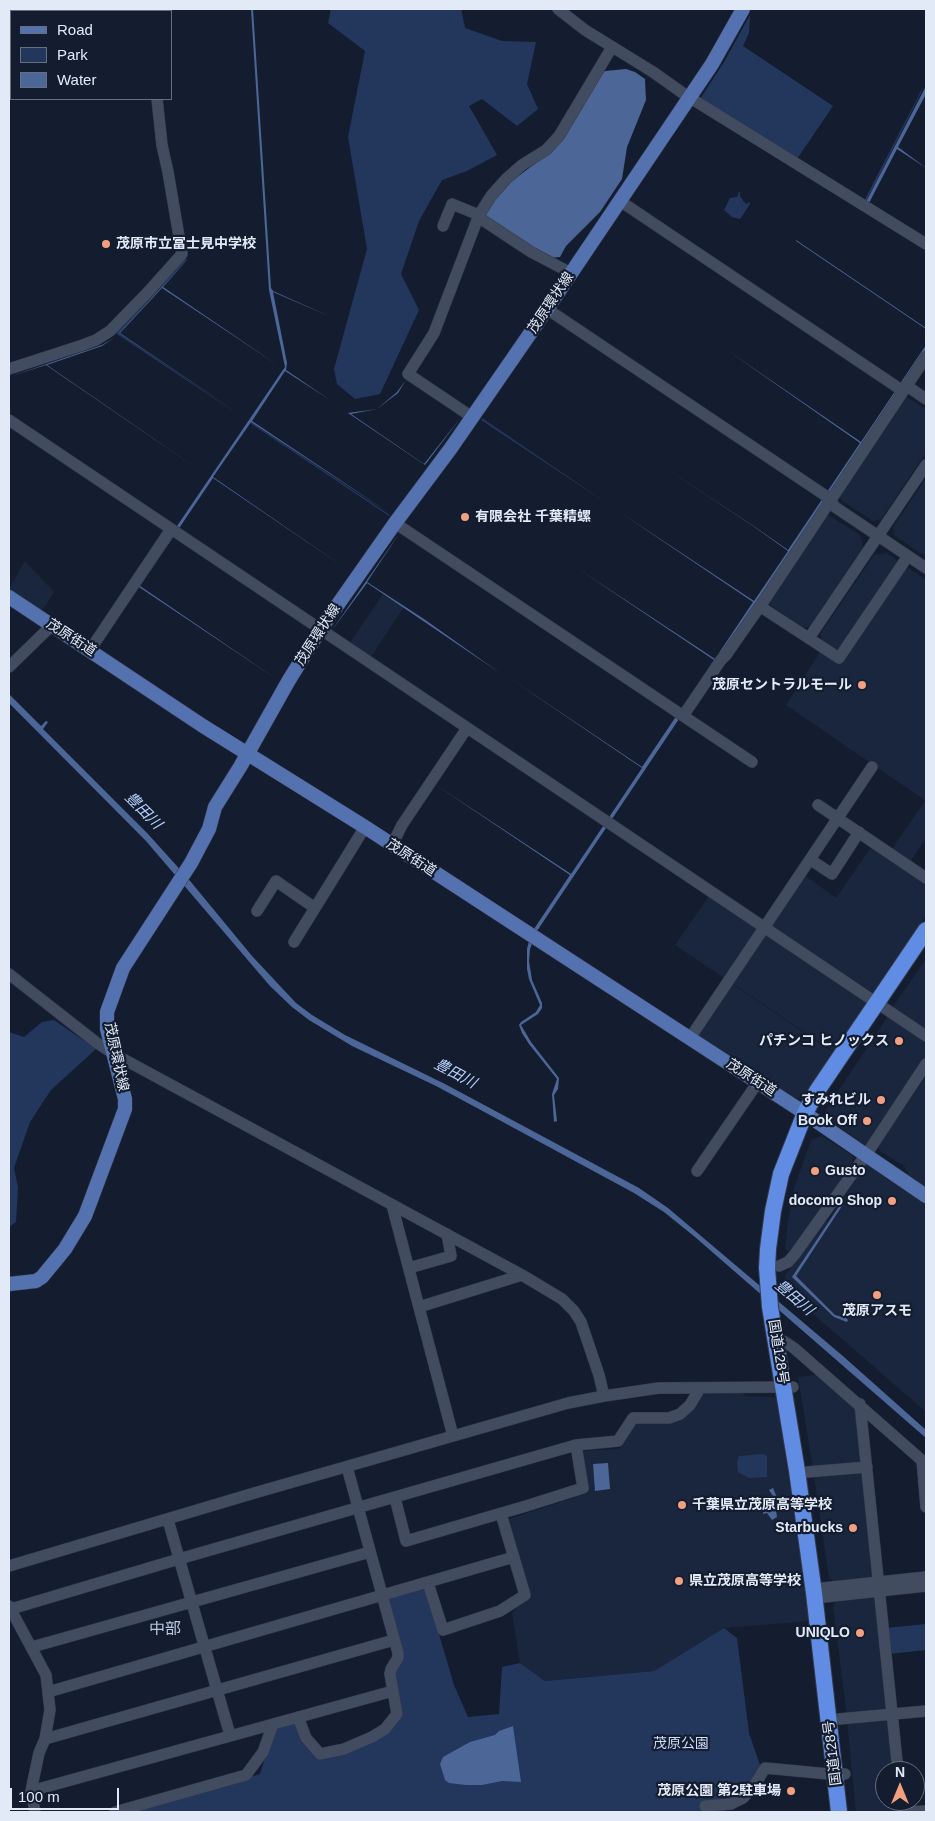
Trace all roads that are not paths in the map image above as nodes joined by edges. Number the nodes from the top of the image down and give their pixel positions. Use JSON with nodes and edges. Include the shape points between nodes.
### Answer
{"nodes":[{"id":1,"x":558,"y":9,"type":"edge"},
{"id":2,"x":743,"y":9,"type":"edge"},
{"id":3,"x":612,"y":47,"type":"junction"},
{"id":4,"x":690,"y":98,"type":"junction"},
{"id":5,"x":156,"y":100,"type":"edge"},
{"id":6,"x":620,"y":201,"type":"junction"},
{"id":7,"x":478,"y":216,"type":"junction"},
{"id":8,"x":443,"y":226,"type":"dead end"},
{"id":9,"x":926,"y":244,"type":"edge"},
{"id":10,"x":571,"y":273,"type":"junction"},
{"id":11,"x":547,"y":309,"type":"junction"},
{"id":12,"x":926,"y":357,"type":"edge"},
{"id":13,"x":9,"y":369,"type":"edge"},
{"id":14,"x":905,"y":388,"type":"junction"},
{"id":15,"x":926,"y":399,"type":"edge"},
{"id":16,"x":472,"y":417,"type":"junction"},
{"id":17,"x":9,"y":420,"type":"edge"},
{"id":18,"x":926,"y":465,"type":"edge"},
{"id":19,"x":830,"y":501,"type":"junction"},
{"id":20,"x":395,"y":523,"type":"junction"},
{"id":21,"x":171,"y":529,"type":"junction"},
{"id":22,"x":878,"y":535,"type":"junction"},
{"id":23,"x":908,"y":556,"type":"junction"},
{"id":24,"x":926,"y":568,"type":"edge"},
{"id":25,"x":9,"y":597,"type":"edge"},
{"id":26,"x":759,"y":608,"type":"junction"},
{"id":27,"x":51,"y":626,"type":"junction"},
{"id":28,"x":320,"y":630,"type":"junction"},
{"id":29,"x":809,"y":638,"type":"junction"},
{"id":30,"x":90,"y":650,"type":"junction"},
{"id":31,"x":9,"y":667,"type":"edge"},
{"id":32,"x":684,"y":716,"type":"junction"},
{"id":33,"x":467,"y":728,"type":"junction"},
{"id":34,"x":248,"y":753,"type":"junction"},
{"id":35,"x":752,"y":762,"type":"dead end"},
{"id":36,"x":872,"y":767,"type":"dead end"},
{"id":37,"x":818,"y":805,"type":"dead end"},
{"id":38,"x":838,"y":819,"type":"junction"},
{"id":39,"x":365,"y":827,"type":"junction"},
{"id":40,"x":859,"y":832,"type":"junction"},
{"id":41,"x":392,"y":845,"type":"junction"},
{"id":42,"x":811,"y":860,"type":"junction"},
{"id":43,"x":926,"y":878,"type":"edge"},
{"id":44,"x":315,"y":908,"type":"junction"},
{"id":45,"x":257,"y":911,"type":"dead end"},
{"id":46,"x":764,"y":928,"type":"junction"},
{"id":47,"x":926,"y":930,"type":"edge"},
{"id":48,"x":294,"y":942,"type":"dead end"},
{"id":49,"x":926,"y":947,"type":"edge"},
{"id":50,"x":9,"y":974,"type":"edge"},
{"id":51,"x":881,"y":1006,"type":"junction"},
{"id":52,"x":926,"y":1036,"type":"edge"},
{"id":53,"x":690,"y":1038,"type":"junction"},
{"id":54,"x":114,"y":1054,"type":"junction"},
{"id":55,"x":926,"y":1064,"type":"edge"},
{"id":56,"x":758,"y":1082,"type":"junction"},
{"id":57,"x":809,"y":1116,"type":"junction"},
{"id":58,"x":865,"y":1155,"type":"junction"},
{"id":59,"x":697,"y":1171,"type":"dead end"},
{"id":60,"x":926,"y":1196,"type":"edge"},
{"id":61,"x":392,"y":1205,"type":"junction"},
{"id":62,"x":447,"y":1234,"type":"junction"},
{"id":63,"x":408,"y":1268,"type":"junction"},
{"id":64,"x":775,"y":1274,"type":"junction"},
{"id":65,"x":522,"y":1275,"type":"junction"},
{"id":66,"x":9,"y":1284,"type":"edge"},
{"id":67,"x":419,"y":1307,"type":"junction"},
{"id":68,"x":780,"y":1335,"type":"junction"},
{"id":69,"x":700,"y":1388,"type":"junction"},
{"id":70,"x":788,"y":1388,"type":"junction"},
{"id":71,"x":604,"y":1396,"type":"junction"},
{"id":72,"x":860,"y":1404,"type":"junction"},
{"id":73,"x":453,"y":1436,"type":"junction"},
{"id":74,"x":576,"y":1445,"type":"junction"},
{"id":75,"x":924,"y":1462,"type":"edge"},
{"id":76,"x":347,"y":1467,"type":"junction"},
{"id":77,"x":867,"y":1467,"type":"junction"},
{"id":78,"x":807,"y":1472,"type":"junction"},
{"id":79,"x":395,"y":1498,"type":"junction"},
{"id":80,"x":358,"y":1507,"type":"junction"},
{"id":81,"x":926,"y":1507,"type":"edge"},
{"id":82,"x":501,"y":1514,"type":"junction"},
{"id":83,"x":168,"y":1520,"type":"junction"},
{"id":84,"x":370,"y":1552,"type":"junction"},
{"id":85,"x":514,"y":1558,"type":"junction"},
{"id":86,"x":179,"y":1559,"type":"junction"},
{"id":87,"x":9,"y":1566,"type":"edge"},
{"id":88,"x":926,"y":1577,"type":"edge"},
{"id":89,"x":428,"y":1582,"type":"junction"},
{"id":90,"x":879,"y":1586,"type":"junction"},
{"id":91,"x":926,"y":1586,"type":"edge"},
{"id":92,"x":820,"y":1592,"type":"junction"},
{"id":93,"x":382,"y":1596,"type":"junction"},
{"id":94,"x":192,"y":1603,"type":"junction"},
{"id":95,"x":10,"y":1608,"type":"edge"},
{"id":96,"x":394,"y":1640,"type":"junction"},
{"id":97,"x":32,"y":1647,"type":"junction"},
{"id":98,"x":204,"y":1647,"type":"junction"},
{"id":99,"x":217,"y":1690,"type":"junction"},
{"id":100,"x":393,"y":1691,"type":"junction"},
{"id":101,"x":48,"y":1692,"type":"junction"},
{"id":102,"x":926,"y":1711,"type":"edge"},
{"id":103,"x":893,"y":1714,"type":"junction"},
{"id":104,"x":298,"y":1717,"type":"junction"},
{"id":105,"x":839,"y":1719,"type":"junction"},
{"id":106,"x":273,"y":1724,"type":"junction"},
{"id":107,"x":230,"y":1735,"type":"junction"},
{"id":108,"x":45,"y":1740,"type":"junction"},
{"id":109,"x":897,"y":1761,"type":"edge"},
{"id":110,"x":840,"y":1774,"type":"junction"},
{"id":111,"x":31,"y":1791,"type":"junction"},
{"id":112,"x":706,"y":1806,"type":"dead end"},
{"id":113,"x":35,"y":1812,"type":"edge"},
{"id":114,"x":115,"y":1812,"type":"edge"},
{"id":115,"x":839,"y":1812,"type":"edge"},
{"id":116,"x":849,"y":1812,"type":"edge"}],
"edges":[{"from":1,"to":3,"type":"street"},
{"from":2,"to":4,"type":"main road","name":"茂原環状線"},
{"from":3,"to":4,"type":"street"},
{"from":3,"to":7,"type":"street","via":[[559,136],[546,150],[506,179]]},
{"from":4,"to":6,"type":"main road","name":"茂原環状線"},
{"from":4,"to":9,"type":"street"},
{"from":5,"to":13,"type":"street","via":[[182,254],[110,331],[96,340]]},
{"from":6,"to":10,"type":"main road","name":"茂原環状線"},
{"from":6,"to":14,"type":"street"},
{"from":7,"to":8,"type":"street","via":[[452,204]]},
{"from":7,"to":10,"type":"street","via":[[531,252]]},
{"from":7,"to":16,"type":"street","via":[[434,333],[408,374]]},
{"from":10,"to":11,"type":"main road","name":"茂原環状線"},
{"from":11,"to":16,"type":"main road","name":"茂原環状線"},
{"from":11,"to":19,"type":"street"},
{"from":12,"to":14,"type":"street"},
{"from":14,"to":15,"type":"street"},
{"from":14,"to":19,"type":"street"},
{"from":16,"to":20,"type":"main road","name":"茂原環状線"},
{"from":17,"to":21,"type":"street"},
{"from":18,"to":22,"type":"street"},
{"from":19,"to":22,"type":"street"},
{"from":19,"to":26,"type":"street"},
{"from":20,"to":28,"type":"main road","name":"茂原環状線"},
{"from":20,"to":32,"type":"street"},
{"from":21,"to":28,"type":"street"},
{"from":21,"to":30,"type":"street"},
{"from":22,"to":23,"type":"street"},
{"from":22,"to":29,"type":"street"},
{"from":23,"to":24,"type":"street"},
{"from":23,"to":29,"type":"street","via":[[839,658]]},
{"from":25,"to":27,"type":"main road","name":"茂原街道"},
{"from":26,"to":29,"type":"street"},
{"from":26,"to":32,"type":"street"},
{"from":27,"to":30,"type":"main road","name":"茂原街道"},
{"from":27,"to":31,"type":"street"},
{"from":28,"to":33,"type":"street"},
{"from":28,"to":34,"type":"main road","name":"茂原環状線"},
{"from":30,"to":34,"type":"main road","name":"茂原街道"},
{"from":32,"to":35,"type":"street"},
{"from":33,"to":41,"type":"street","via":[[398,830]]},
{"from":33,"to":46,"type":"street"},
{"from":34,"to":39,"type":"main road","name":"茂原街道"},
{"from":34,"to":54,"type":"main road","name":"茂原環状線","via":[[215,807],[209,829],[190,864],[123,968],[107,1012],[107,1029]]},
{"from":36,"to":38,"type":"street"},
{"from":37,"to":38,"type":"street"},
{"from":38,"to":40,"type":"street"},
{"from":38,"to":42,"type":"street"},
{"from":39,"to":41,"type":"main road","name":"茂原街道"},
{"from":39,"to":44,"type":"street"},
{"from":40,"to":42,"type":"street","via":[[832,874]]},
{"from":40,"to":43,"type":"street"},
{"from":41,"to":53,"type":"main road","name":"茂原街道"},
{"from":42,"to":46,"type":"street"},
{"from":44,"to":45,"type":"street","via":[[276,882]]},
{"from":44,"to":48,"type":"street"},
{"from":46,"to":51,"type":"street"},
{"from":46,"to":53,"type":"street"},
{"from":47,"to":51,"type":"highway","name":"国道128号"},
{"from":49,"to":51,"type":"highway","name":"国道128号"},
{"from":50,"to":54,"type":"street"},
{"from":51,"to":52,"type":"street"},
{"from":51,"to":57,"type":"highway","name":"国道128号","via":[[817,1091]]},
{"from":53,"to":56,"type":"main road","name":"茂原街道"},
{"from":54,"to":61,"type":"street"},
{"from":54,"to":66,"type":"main road","name":"茂原環状線","via":[[125,1099],[124,1109],[85,1216],[65,1249],[42,1277],[36,1281]]},
{"from":55,"to":58,"type":"street"},
{"from":56,"to":57,"type":"main road","name":"茂原街道"},
{"from":56,"to":59,"type":"street"},
{"from":57,"to":58,"type":"main road","name":"茂原街道"},
{"from":57,"to":64,"type":"highway","name":"国道128号","via":[[787,1156],[775,1196],[770,1230]]},
{"from":58,"to":60,"type":"main road","name":"茂原街道"},
{"from":58,"to":64,"type":"street","via":[[795,1254]]},
{"from":61,"to":62,"type":"street"},
{"from":61,"to":63,"type":"street"},
{"from":62,"to":63,"type":"street","via":[[451,1256]]},
{"from":62,"to":65,"type":"street"},
{"from":63,"to":67,"type":"street"},
{"from":64,"to":68,"type":"highway","name":"国道128号"},
{"from":65,"to":67,"type":"street"},
{"from":65,"to":71,"type":"street","via":[[574,1310],[581,1322]]},
{"from":67,"to":73,"type":"street"},
{"from":68,"to":70,"type":"highway","name":"国道128号"},
{"from":68,"to":72,"type":"street"},
{"from":69,"to":70,"type":"street"},
{"from":69,"to":71,"type":"street","via":[[659,1388]]},
{"from":69,"to":74,"type":"street","via":[[680,1414],[669,1418],[633,1418],[618,1441]]},
{"from":70,"to":78,"type":"highway","name":"国道128号"},
{"from":70,"to":92,"type":"highway","name":"国道128号"},
{"from":71,"to":73,"type":"street"},
{"from":72,"to":75,"type":"street"},
{"from":72,"to":77,"type":"street"},
{"from":73,"to":76,"type":"street"},
{"from":74,"to":79,"type":"street"},
{"from":74,"to":82,"type":"street","via":[[583,1488]]},
{"from":75,"to":81,"type":"street"},
{"from":76,"to":80,"type":"street"},
{"from":76,"to":83,"type":"street"},
{"from":77,"to":78,"type":"street"},
{"from":77,"to":90,"type":"street"},
{"from":78,"to":92,"type":"highway","name":"国道128号"},
{"from":79,"to":80,"type":"street"},
{"from":79,"to":82,"type":"street","via":[[406,1541]]},
{"from":80,"to":84,"type":"street"},
{"from":80,"to":86,"type":"street"},
{"from":82,"to":85,"type":"street"},
{"from":83,"to":86,"type":"street"},
{"from":83,"to":87,"type":"street"},
{"from":84,"to":93,"type":"street"},
{"from":84,"to":94,"type":"street"},
{"from":85,"to":89,"type":"street"},
{"from":85,"to":89,"type":"street","via":[[525,1596],[500,1611],[443,1630]]},
{"from":86,"to":94,"type":"street"},
{"from":86,"to":95,"type":"street"},
{"from":88,"to":90,"type":"street"},
{"from":89,"to":93,"type":"street"},
{"from":90,"to":91,"type":"street"},
{"from":90,"to":92,"type":"street"},
{"from":90,"to":103,"type":"street"},
{"from":92,"to":105,"type":"highway","name":"国道128号"},
{"from":92,"to":110,"type":"highway","name":"国道128号"},
{"from":93,"to":96,"type":"street"},
{"from":93,"to":98,"type":"street"},
{"from":94,"to":97,"type":"street"},
{"from":94,"to":98,"type":"street"},
{"from":95,"to":97,"type":"street"},
{"from":96,"to":99,"type":"street"},
{"from":96,"to":100,"type":"street","via":[[398,1658],[390,1674]]},
{"from":97,"to":101,"type":"street","via":[[46,1675]]},
{"from":98,"to":99,"type":"street"},
{"from":98,"to":101,"type":"street"},
{"from":99,"to":107,"type":"street"},
{"from":99,"to":108,"type":"street"},
{"from":100,"to":104,"type":"street"},
{"from":100,"to":104,"type":"street","via":[[397,1714],[385,1729],[344,1748],[320,1754],[306,1738]]},
{"from":101,"to":108,"type":"street","via":[[50,1710]]},
{"from":102,"to":103,"type":"street"},
{"from":103,"to":105,"type":"street"},
{"from":103,"to":109,"type":"street"},
{"from":104,"to":106,"type":"street"},
{"from":105,"to":110,"type":"highway","name":"国道128号"},
{"from":106,"to":107,"type":"street"},
{"from":106,"to":114,"type":"street","via":[[263,1752],[246,1775]]},
{"from":107,"to":111,"type":"street"},
{"from":108,"to":111,"type":"street","via":[[39,1752]]},
{"from":110,"to":112,"type":"street","via":[[765,1768],[743,1798],[731,1804]]},
{"from":110,"to":115,"type":"highway","name":"国道128号"},
{"from":110,"to":116,"type":"highway","name":"国道128号"},
{"from":111,"to":113,"type":"street"}]}
